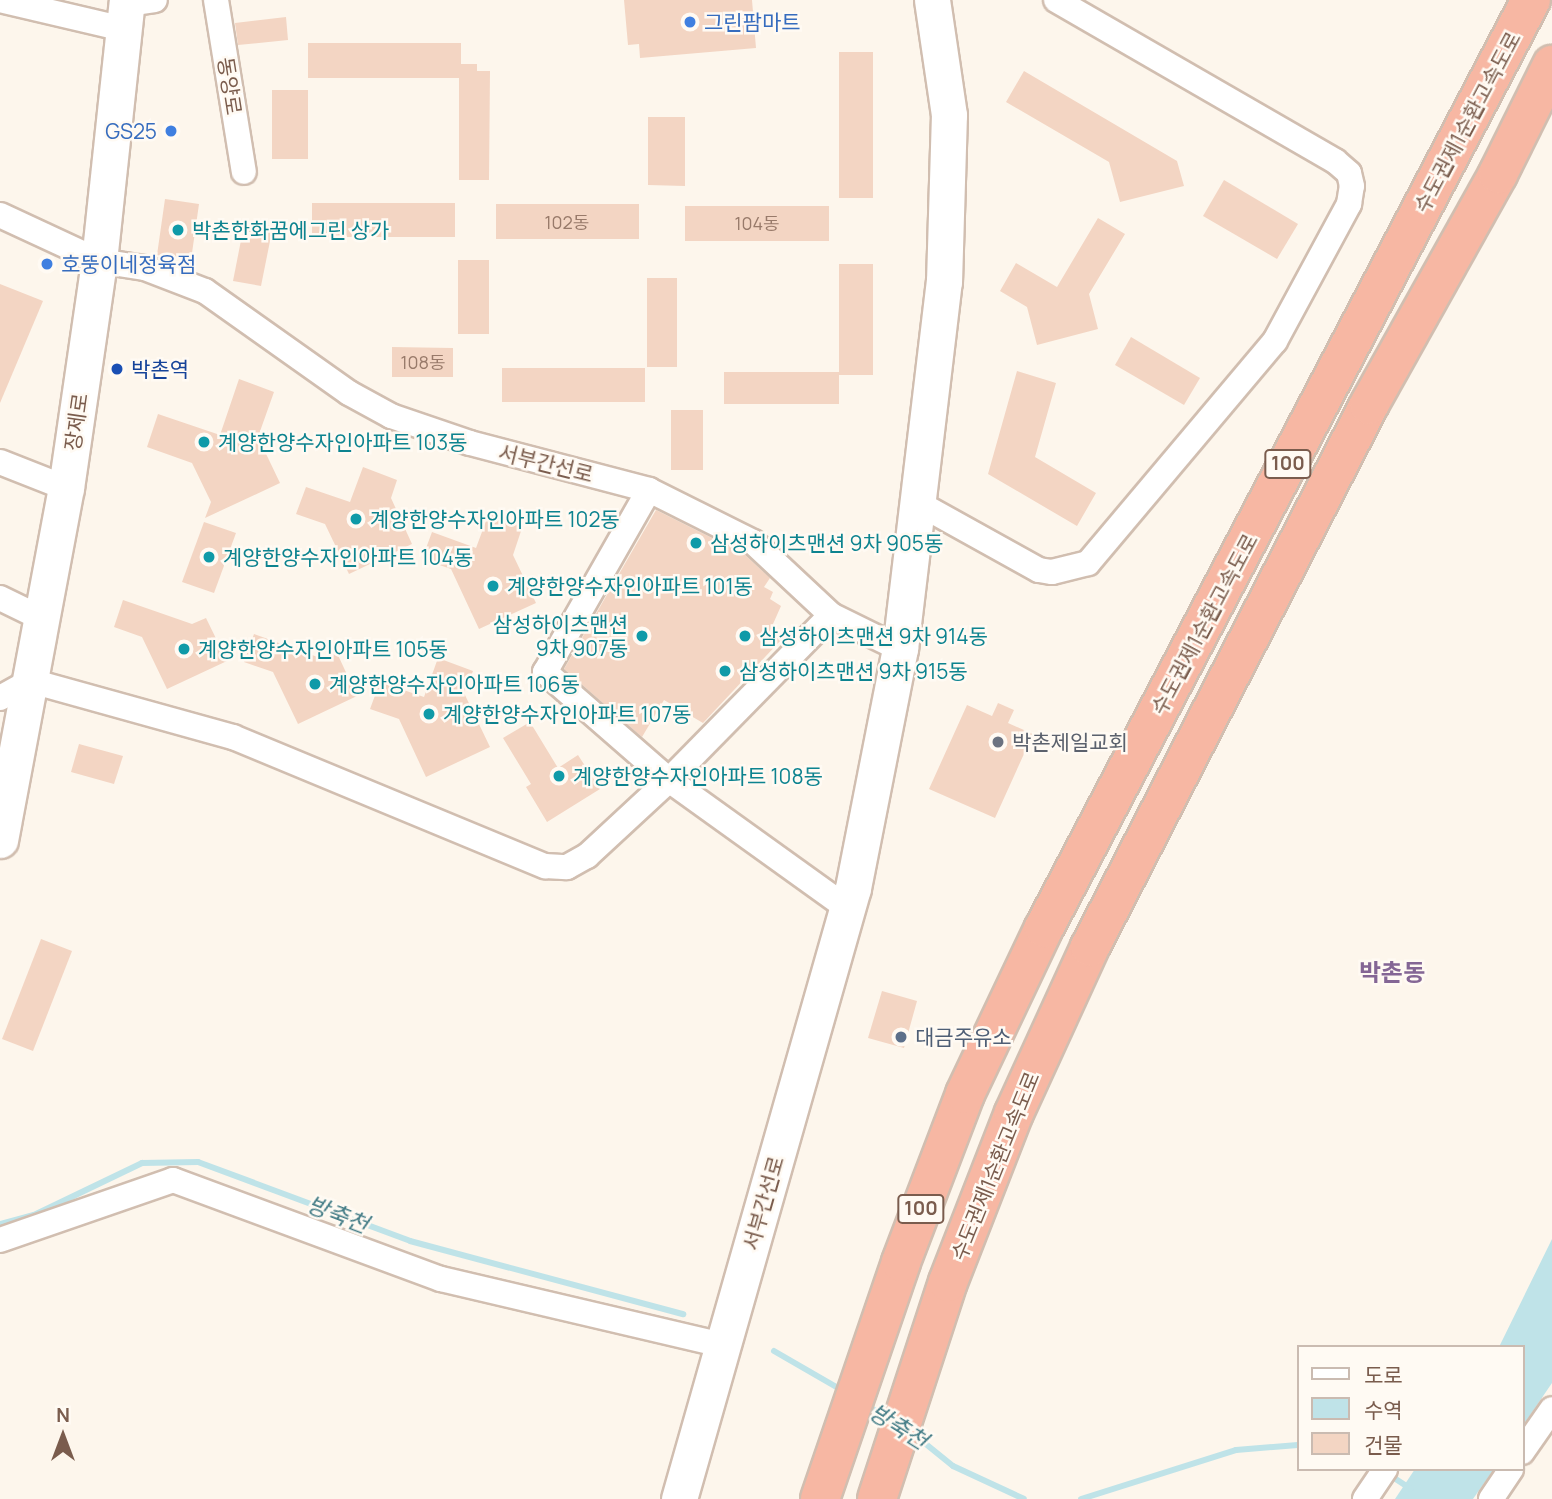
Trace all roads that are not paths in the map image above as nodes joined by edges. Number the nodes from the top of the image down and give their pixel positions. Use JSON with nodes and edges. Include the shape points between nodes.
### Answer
{"nodes":[{"id":1,"x":216,"y":0,"type":"edge"},
{"id":2,"x":932,"y":0,"type":"edge"},
{"id":3,"x":1056,"y":0,"type":"edge"},
{"id":4,"x":1531,"y":0,"type":"edge"},
{"id":5,"x":0,"y":1,"type":"edge"},
{"id":6,"x":133,"y":8,"type":"edge"},
{"id":7,"x":1552,"y":65,"type":"edge"},
{"id":8,"x":244,"y":172,"type":"dead end"},
{"id":9,"x":0,"y":215,"type":"edge"},
{"id":10,"x":99,"y":261,"type":"junction"},
{"id":11,"x":0,"y":462,"type":"edge"},
{"id":12,"x":66,"y":488,"type":"junction"},
{"id":13,"x":649,"y":490,"type":"junction"},
{"id":14,"x":918,"y":503,"type":"junction"},
{"id":15,"x":0,"y":598,"type":"edge"},
{"id":16,"x":831,"y":615,"type":"junction"},
{"id":17,"x":43,"y":619,"type":"junction"},
{"id":18,"x":900,"y":649,"type":"junction"},
{"id":19,"x":31,"y":681,"type":"junction"},
{"id":20,"x":0,"y":698,"type":"edge"},
{"id":21,"x":669,"y":780,"type":"junction"},
{"id":22,"x":0,"y":840,"type":"edge"},
{"id":23,"x":847,"y":908,"type":"junction"},
{"id":24,"x":0,"y":1240,"type":"edge"},
{"id":25,"x":723,"y":1345,"type":"junction"},
{"id":26,"x":1552,"y":1409,"type":"edge"},
{"id":27,"x":1524,"y":1437,"type":"edge"},
{"id":28,"x":1510,"y":1471,"type":"edge"},
{"id":29,"x":679,"y":1499,"type":"edge"},
{"id":30,"x":820,"y":1499,"type":"edge"},
{"id":31,"x":877,"y":1499,"type":"edge"},
{"id":32,"x":1491,"y":1499,"type":"edge"}],
"edges":[{"from":1,"to":8,"type":"street","name":"동양로"},
{"from":2,"to":14,"type":"street","name":"서부간선로","via":[[949,115],[944,282]]},
{"from":3,"to":14,"type":"street","via":[[1335,160],[1349,173],[1349,204],[1275,341],[1088,563],[1052,572],[1039,570]]},
{"from":4,"to":30,"type":"highway","name":"수도권제1순환고속도로","number":"100","via":[[1044,928],[965,1094],[901,1262]]},
{"from":5,"to":6,"type":"street"},
{"from":6,"to":10,"type":"street","name":"장제로"},
{"from":7,"to":31,"type":"highway","name":"수도권제1순환고속도로","number":"100","via":[[1498,174],[1369,405],[1090,947],[1014,1114],[963,1243]]},
{"from":9,"to":10,"type":"street","name":"서부간선로"},
{"from":10,"to":12,"type":"street","name":"장제로"},
{"from":10,"to":13,"type":"street","name":"서부간선로","via":[[145,268],[205,290],[349,393],[391,416],[470,443]]},
{"from":11,"to":12,"type":"street"},
{"from":12,"to":17,"type":"street","name":"장제로"},
{"from":13,"to":16,"type":"street","name":"서부간선로","via":[[753,542]]},
{"from":13,"to":21,"type":"street","via":[[545,672]]},
{"from":14,"to":18,"type":"street","name":"서부간선로"},
{"from":15,"to":17,"type":"street"},
{"from":16,"to":18,"type":"street","name":"서부간선로"},
{"from":16,"to":21,"type":"street"},
{"from":17,"to":19,"type":"street","name":"장제로"},
{"from":18,"to":23,"type":"street","name":"서부간선로"},
{"from":19,"to":20,"type":"street"},
{"from":19,"to":21,"type":"street","via":[[233,737],[545,866],[567,867],[587,856]]},
{"from":19,"to":22,"type":"street","name":"장제로"},
{"from":21,"to":23,"type":"street"},
{"from":23,"to":25,"type":"street","name":"서부간선로"},
{"from":24,"to":25,"type":"street","via":[[173,1180],[441,1279]]},
{"from":25,"to":29,"type":"street","name":"서부간선로"},
{"from":26,"to":27,"type":"street"},
{"from":28,"to":32,"type":"street"}]}
